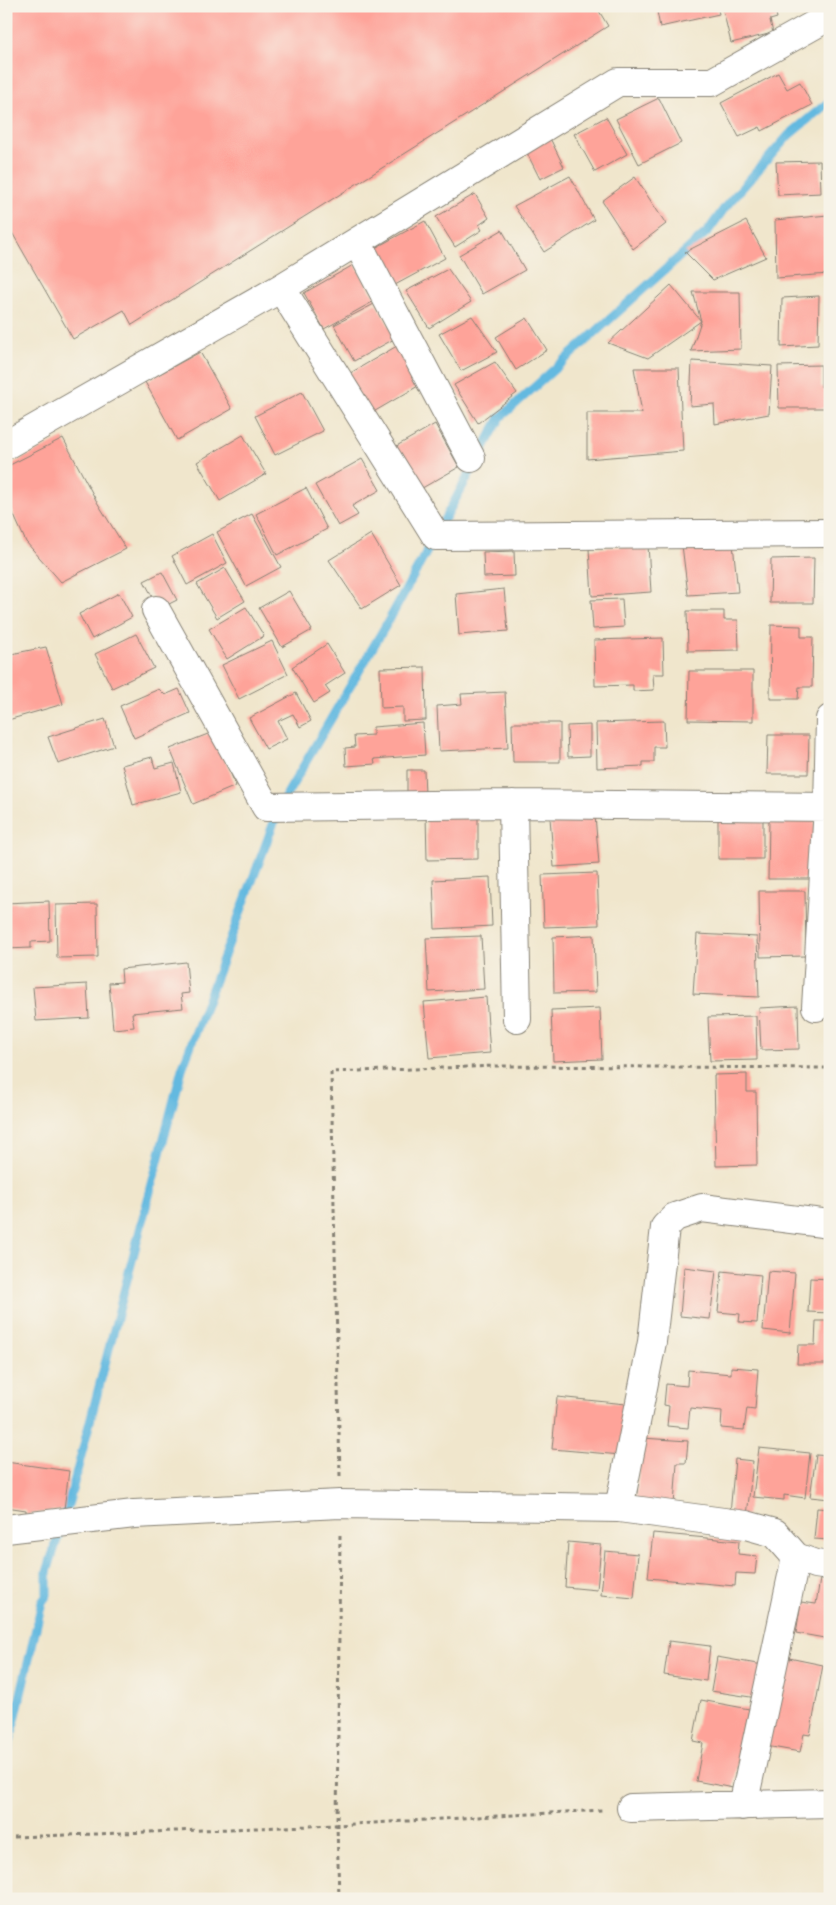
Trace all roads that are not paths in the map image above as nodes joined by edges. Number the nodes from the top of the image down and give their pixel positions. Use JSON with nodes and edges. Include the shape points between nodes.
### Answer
{"nodes":[{"id":1,"x":830,"y":16,"type":"edge"},
{"id":2,"x":356,"y":242,"type":"junction"},
{"id":3,"x":281,"y":288,"type":"junction"},
{"id":4,"x":6,"y":445,"type":"edge"},
{"id":5,"x":470,"y":458,"type":"dead end"},
{"id":6,"x":830,"y":533,"type":"edge"},
{"id":7,"x":156,"y":610,"type":"dead end"},
{"id":8,"x":830,"y":719,"type":"edge"},
{"id":9,"x":513,"y":804,"type":"junction"},
{"id":10,"x":829,"y":807,"type":"edge"},
{"id":11,"x":816,"y":1007,"type":"dead end"},
{"id":12,"x":517,"y":1019,"type":"dead end"},
{"id":13,"x":830,"y":1224,"type":"edge"},
{"id":14,"x":619,"y":1508,"type":"junction"},
{"id":15,"x":6,"y":1529,"type":"edge"},
{"id":16,"x":796,"y":1558,"type":"junction"},
{"id":17,"x":830,"y":1566,"type":"edge"},
{"id":18,"x":830,"y":1803,"type":"edge"},
{"id":19,"x":743,"y":1806,"type":"junction"},
{"id":20,"x":631,"y":1808,"type":"road end"}],
"edges":[{"from":1,"to":2,"type":"street","via":[[712,82],[618,82]]},
{"from":2,"to":3,"type":"street"},
{"from":2,"to":5,"type":"street"},
{"from":3,"to":4,"type":"street"},
{"from":3,"to":6,"type":"street","via":[[436,536]]},
{"from":7,"to":9,"type":"street","via":[[266,807]]},
{"from":8,"to":10,"type":"street"},
{"from":9,"to":10,"type":"street"},
{"from":9,"to":12,"type":"street"},
{"from":10,"to":11,"type":"street"},
{"from":13,"to":14,"type":"street","via":[[702,1208],[675,1217],[666,1227],[652,1342]]},
{"from":14,"to":15,"type":"street","via":[[340,1504],[134,1514]]},
{"from":14,"to":16,"type":"street","via":[[736,1524],[775,1533]]},
{"from":16,"to":17,"type":"street"},
{"from":16,"to":19,"type":"street"},
{"from":18,"to":19,"type":"street"},
{"from":19,"to":20,"type":"street"}]}
